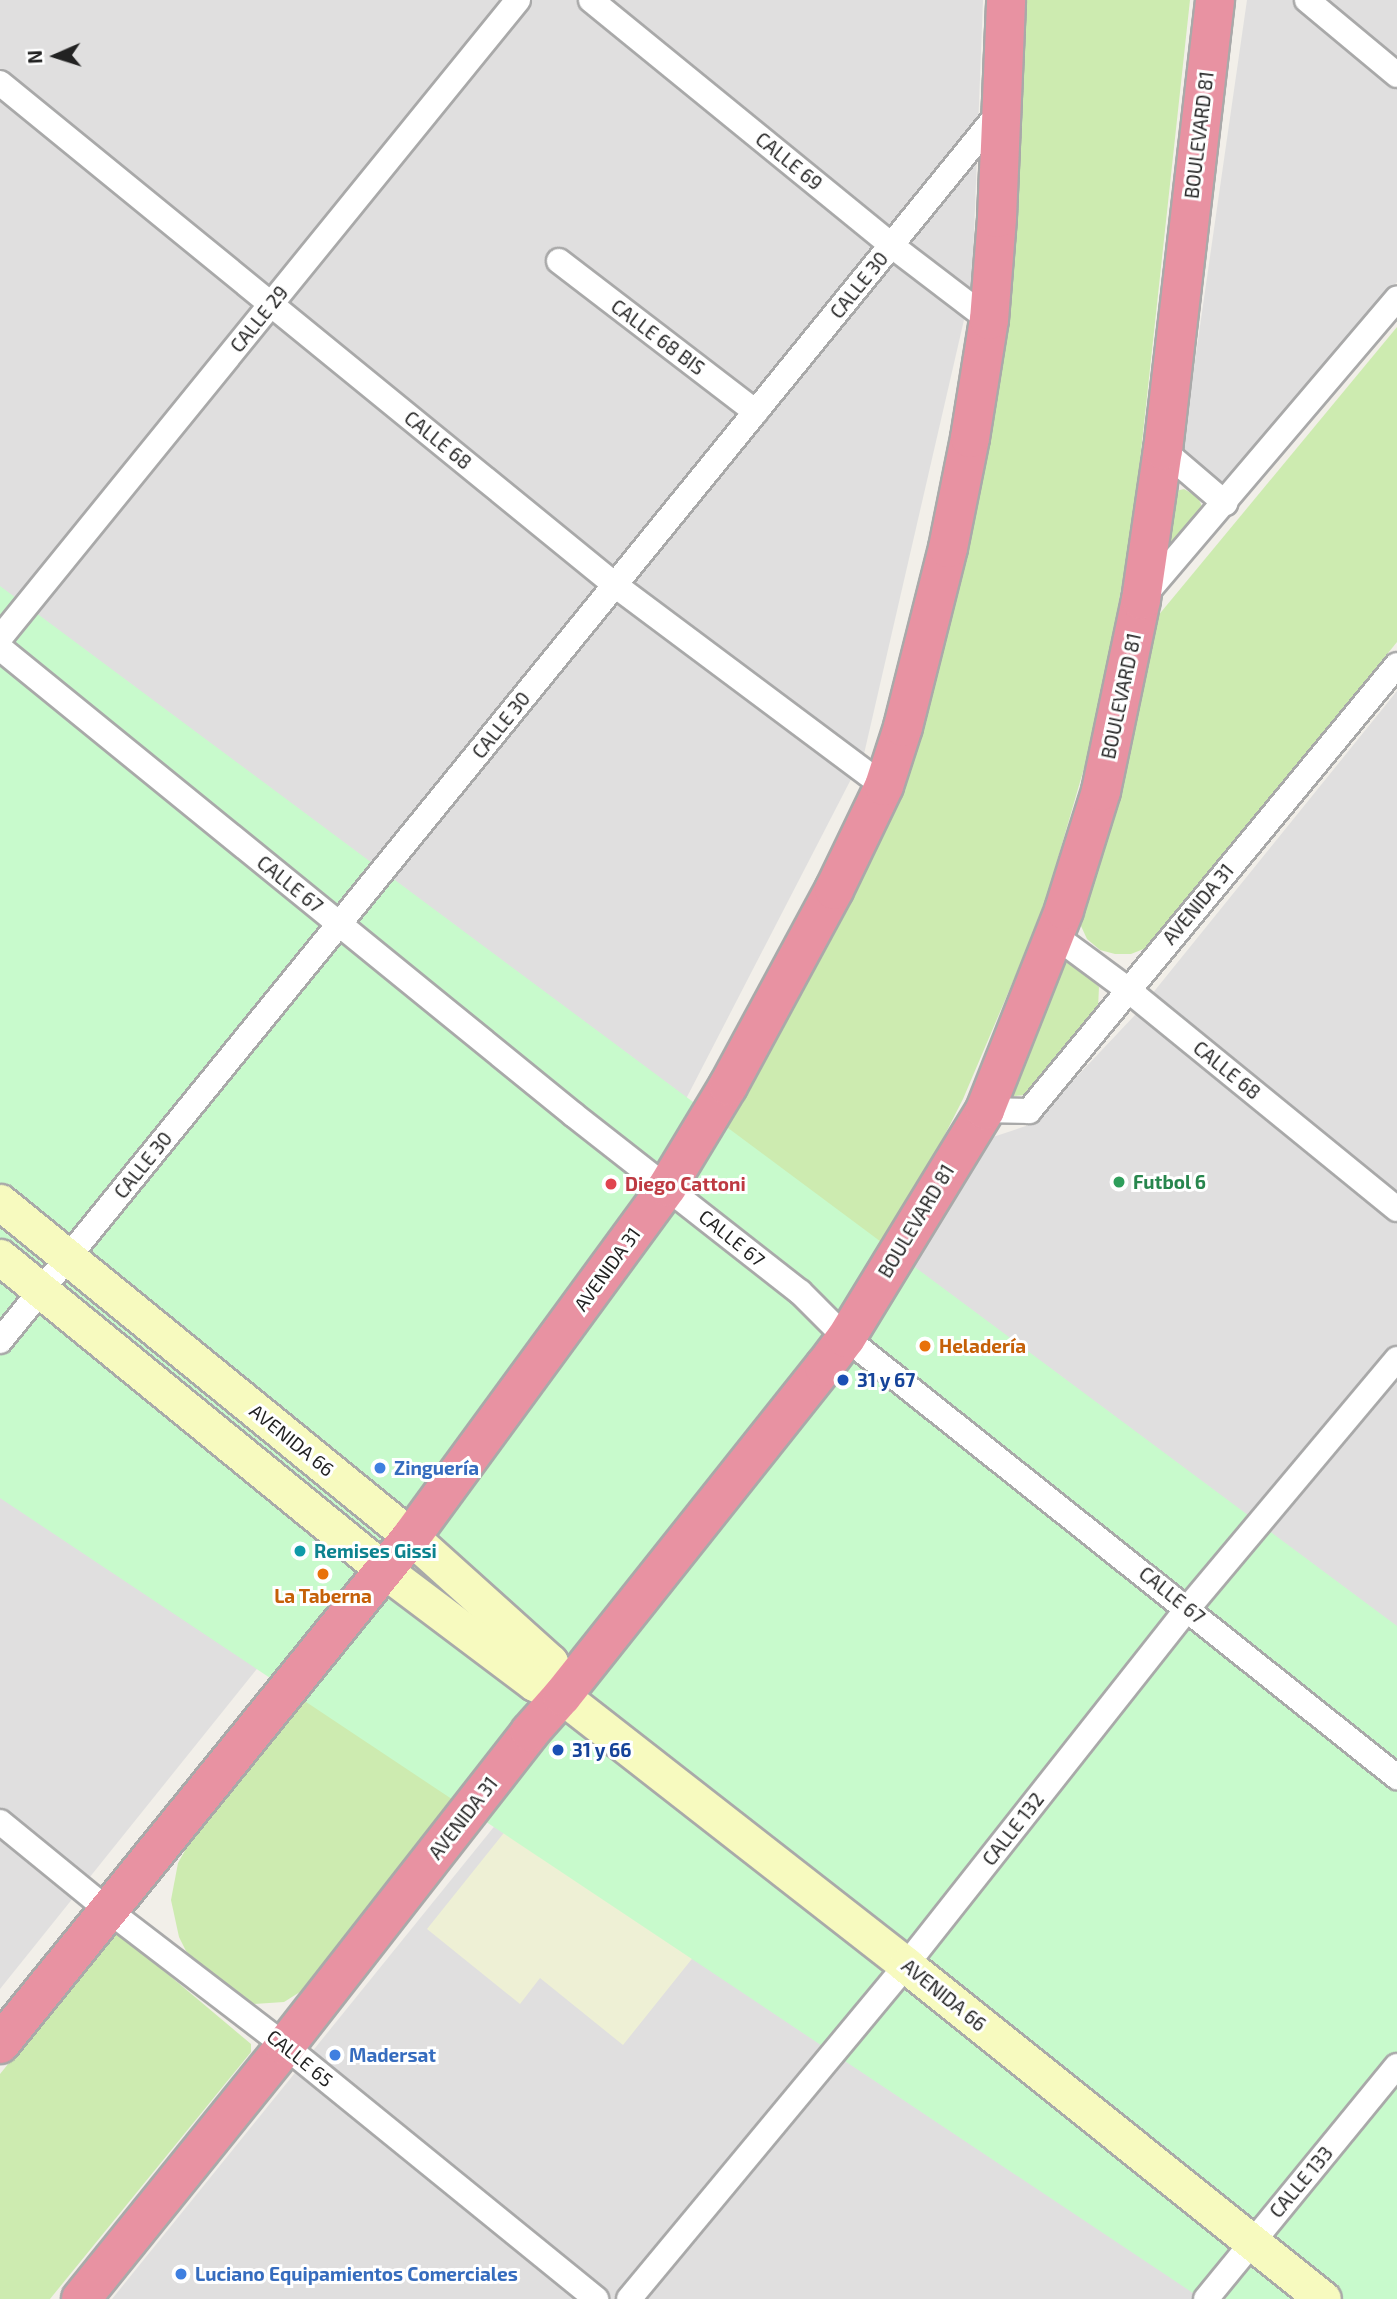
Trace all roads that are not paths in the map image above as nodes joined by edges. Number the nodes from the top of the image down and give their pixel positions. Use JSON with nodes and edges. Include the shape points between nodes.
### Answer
{"nodes":[{"id":1,"x":518,"y":0,"type":"edge"},
{"id":2,"x":591,"y":0,"type":"edge"},
{"id":3,"x":1006,"y":0,"type":"edge"},
{"id":4,"x":1215,"y":0,"type":"edge"},
{"id":5,"x":1307,"y":0,"type":"edge"},
{"id":6,"x":1397,"y":75,"type":"edge"},
{"id":7,"x":0,"y":83,"type":"edge"},
{"id":8,"x":1002,"y":109,"type":"junction"},
{"id":9,"x":891,"y":245,"type":"junction"},
{"id":10,"x":559,"y":261,"type":"dead end"},
{"id":11,"x":1397,"y":299,"type":"edge"},
{"id":12,"x":271,"y":304,"type":"junction"},
{"id":13,"x":989,"y":320,"type":"junction"},
{"id":14,"x":756,"y":412,"type":"junction"},
{"id":15,"x":1163,"y":450,"type":"junction"},
{"id":16,"x":1225,"y":503,"type":"junction"},
{"id":17,"x":615,"y":585,"type":"junction"},
{"id":18,"x":1141,"y":600,"type":"junction"},
{"id":19,"x":0,"y":638,"type":"edge"},
{"id":20,"x":0,"y":648,"type":"edge"},
{"id":21,"x":1397,"y":665,"type":"edge"},
{"id":22,"x":884,"y":786,"type":"junction"},
{"id":23,"x":339,"y":924,"type":"junction"},
{"id":24,"x":1054,"y":935,"type":"junction"},
{"id":25,"x":1128,"y":989,"type":"junction"},
{"id":26,"x":985,"y":1110,"type":"junction"},
{"id":27,"x":667,"y":1187,"type":"junction"},
{"id":28,"x":0,"y":1202,"type":"edge"},
{"id":29,"x":1397,"y":1209,"type":"edge"},
{"id":30,"x":0,"y":1257,"type":"edge"},
{"id":31,"x":68,"y":1257,"type":"junction"},
{"id":32,"x":41,"y":1291,"type":"junction"},
{"id":33,"x":846,"y":1338,"type":"junction"},
{"id":34,"x":0,"y":1341,"type":"edge"},
{"id":35,"x":1397,"y":1359,"type":"edge"},
{"id":36,"x":411,"y":1537,"type":"junction"},
{"id":37,"x":384,"y":1570,"type":"junction"},
{"id":38,"x":1188,"y":1608,"type":"junction"},
{"id":39,"x":562,"y":1696,"type":"junction"},
{"id":40,"x":1397,"y":1777,"type":"edge"},
{"id":41,"x":0,"y":1822,"type":"edge"},
{"id":42,"x":108,"y":1910,"type":"junction"},
{"id":43,"x":906,"y":1965,"type":"junction"},
{"id":44,"x":0,"y":2045,"type":"edge"},
{"id":45,"x":285,"y":2046,"type":"junction"},
{"id":46,"x":1397,"y":2066,"type":"edge"},
{"id":47,"x":1252,"y":2241,"type":"junction"},
{"id":48,"x":81,"y":2299,"type":"edge"},
{"id":49,"x":596,"y":2299,"type":"edge"},
{"id":50,"x":629,"y":2299,"type":"edge"},
{"id":51,"x":1206,"y":2299,"type":"edge"},
{"id":52,"x":1323,"y":2299,"type":"edge"}],
"edges":[{"from":1,"to":12,"type":"street","name":"CALLE 29"},
{"from":2,"to":9,"type":"street","name":"CALLE 69"},
{"from":3,"to":8,"type":"highway"},
{"from":4,"to":15,"type":"highway","name":"BOULEVARD 81"},
{"from":5,"to":6,"type":"street"},
{"from":7,"to":12,"type":"street","name":"CALLE 68"},
{"from":8,"to":9,"type":"street","name":"CALLE 30"},
{"from":8,"to":13,"type":"highway"},
{"from":9,"to":13,"type":"street","name":"CALLE 69"},
{"from":9,"to":14,"type":"street","name":"CALLE 30"},
{"from":10,"to":14,"type":"street","name":"CALLE 68 BIS"},
{"from":11,"to":16,"type":"street"},
{"from":12,"to":17,"type":"street","name":"CALLE 68"},
{"from":12,"to":19,"type":"street","name":"CALLE 29"},
{"from":13,"to":22,"type":"highway","via":[[948,548]]},
{"from":14,"to":17,"type":"street","name":"CALLE 30"},
{"from":15,"to":16,"type":"street"},
{"from":15,"to":18,"type":"highway","name":"BOULEVARD 81"},
{"from":16,"to":18,"type":"street"},
{"from":17,"to":22,"type":"street","name":"CALLE 68"},
{"from":17,"to":23,"type":"street","name":"CALLE 30"},
{"from":18,"to":24,"type":"highway","name":"BOULEVARD 81","via":[[1101,791]]},
{"from":20,"to":23,"type":"street","name":"CALLE 67"},
{"from":21,"to":25,"type":"street","name":"AVENIDA 31"},
{"from":22,"to":27,"type":"highway","via":[[808,939]]},
{"from":23,"to":27,"type":"street","name":"CALLE 67"},
{"from":23,"to":31,"type":"street","name":"CALLE 30"},
{"from":24,"to":25,"type":"street","name":"CALLE 68"},
{"from":24,"to":26,"type":"highway","name":"BOULEVARD 81"},
{"from":25,"to":26,"type":"street","name":"AVENIDA 31","via":[[1029,1111]]},
{"from":25,"to":29,"type":"street","name":"CALLE 68"},
{"from":26,"to":33,"type":"highway","name":"BOULEVARD 81"},
{"from":27,"to":33,"type":"street","name":"CALLE 67","via":[[800,1292]]},
{"from":27,"to":36,"type":"highway","name":"AVENIDA 31"},
{"from":28,"to":31,"type":"main road","name":"AVENIDA 66"},
{"from":30,"to":32,"type":"main road","name":"AVENIDA 66"},
{"from":31,"to":32,"type":"street","name":"CALLE 30"},
{"from":31,"to":36,"type":"main road","name":"AVENIDA 66"},
{"from":32,"to":34,"type":"street","name":"CALLE 30"},
{"from":32,"to":37,"type":"main road","name":"AVENIDA 66"},
{"from":33,"to":38,"type":"street","name":"CALLE 67"},
{"from":33,"to":39,"type":"highway","name":"AVENIDA 31"},
{"from":35,"to":38,"type":"street","name":"CALLE 132"},
{"from":36,"to":37,"type":"highway","name":"AVENIDA 31"},
{"from":36,"to":39,"type":"main road","name":"AVENIDA 66","via":[[550,1662]]},
{"from":37,"to":39,"type":"main road","name":"AVENIDA 66","via":[[534,1683]]},
{"from":37,"to":42,"type":"highway","name":"AVENIDA 31"},
{"from":38,"to":40,"type":"street","name":"CALLE 67"},
{"from":38,"to":43,"type":"street","name":"CALLE 132"},
{"from":39,"to":43,"type":"main road","name":"AVENIDA 66"},
{"from":39,"to":45,"type":"highway","name":"AVENIDA 31"},
{"from":41,"to":42,"type":"street","name":"CALLE 65"},
{"from":42,"to":44,"type":"highway","name":"AVENIDA 31"},
{"from":42,"to":45,"type":"street","name":"CALLE 65"},
{"from":43,"to":47,"type":"main road","name":"AVENIDA 66"},
{"from":43,"to":50,"type":"street","name":"CALLE 132"},
{"from":45,"to":48,"type":"highway","name":"AVENIDA 31"},
{"from":45,"to":49,"type":"street","name":"CALLE 65"},
{"from":46,"to":47,"type":"street","name":"CALLE 133"},
{"from":47,"to":51,"type":"street","name":"CALLE 133"},
{"from":47,"to":52,"type":"main road","name":"AVENIDA 66"}]}
